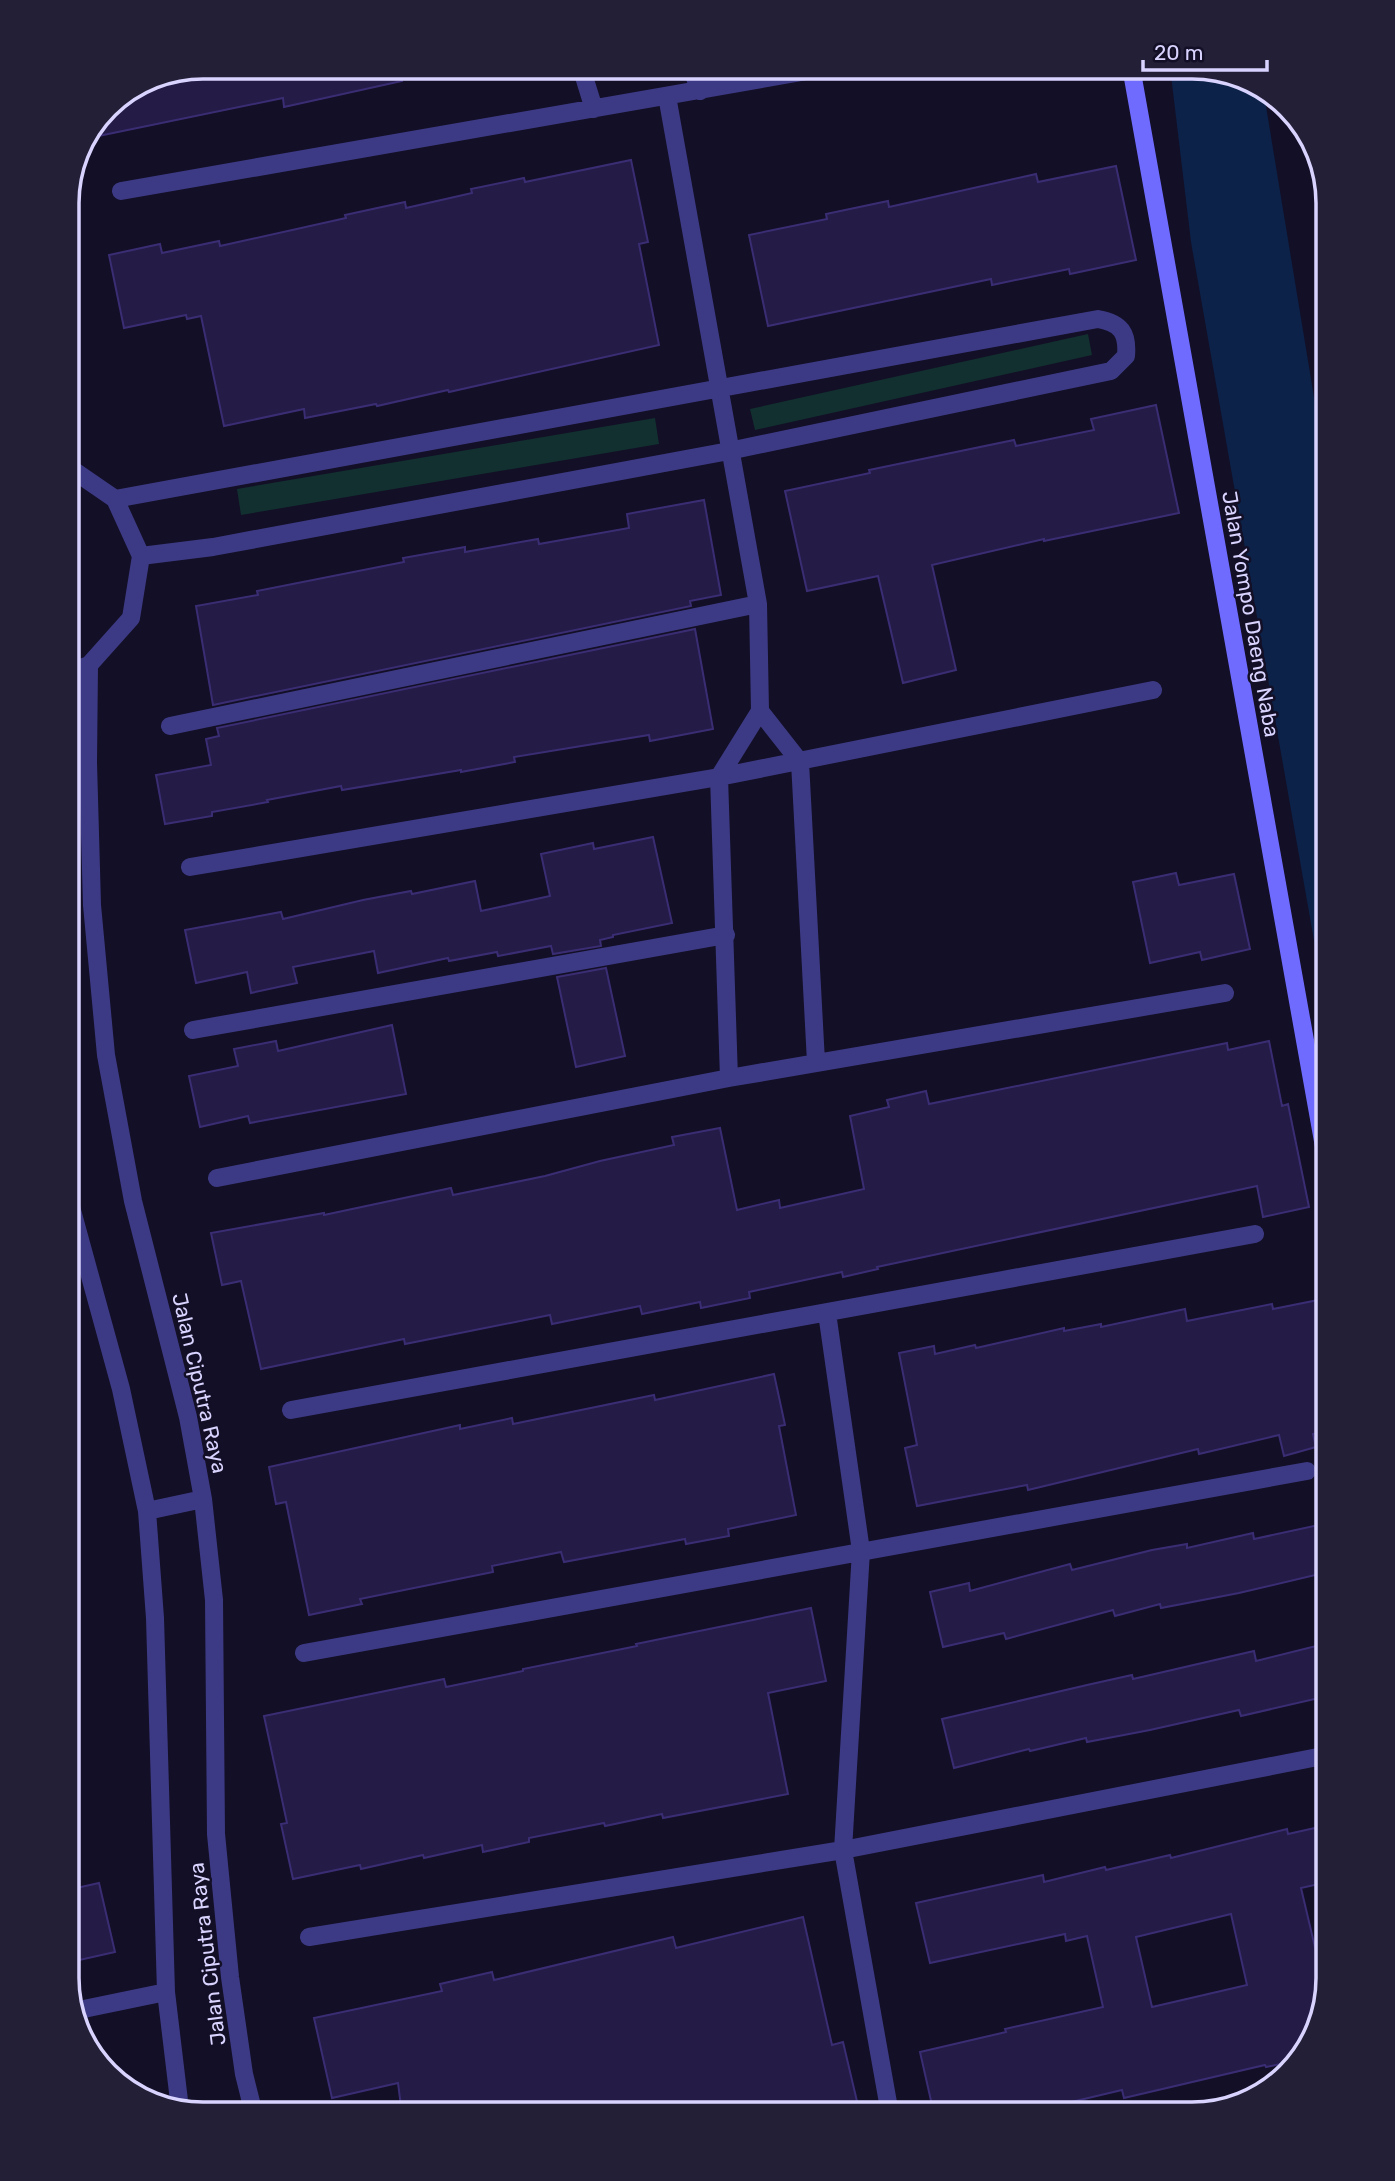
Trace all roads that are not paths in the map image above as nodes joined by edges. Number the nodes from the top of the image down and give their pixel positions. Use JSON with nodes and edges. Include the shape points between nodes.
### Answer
{"nodes":[{"id":1,"x":585,"y":79,"type":"edge"},
{"id":2,"x":696,"y":79,"type":"edge"},
{"id":3,"x":765,"y":79,"type":"edge"},
{"id":4,"x":1133,"y":79,"type":"edge"},
{"id":5,"x":700,"y":91,"type":"junction"},
{"id":6,"x":667,"y":96,"type":"junction"},
{"id":7,"x":594,"y":108,"type":"junction"},
{"id":8,"x":121,"y":191,"type":"dead end"},
{"id":9,"x":719,"y":390,"type":"junction"},
{"id":10,"x":729,"y":451,"type":"junction"},
{"id":11,"x":79,"y":474,"type":"edge"},
{"id":12,"x":115,"y":499,"type":"junction"},
{"id":13,"x":141,"y":556,"type":"junction"},
{"id":14,"x":758,"y":604,"type":"junction"},
{"id":15,"x":89,"y":665,"type":"junction"},
{"id":16,"x":79,"y":669,"type":"edge"},
{"id":17,"x":1153,"y":690,"type":"dead end"},
{"id":18,"x":760,"y":711,"type":"junction"},
{"id":19,"x":170,"y":726,"type":"dead end"},
{"id":20,"x":800,"y":762,"type":"junction"},
{"id":21,"x":719,"y":777,"type":"junction"},
{"id":22,"x":190,"y":867,"type":"dead end"},
{"id":23,"x":726,"y":935,"type":"junction"},
{"id":24,"x":1225,"y":993,"type":"dead end"},
{"id":25,"x":193,"y":1030,"type":"dead end"},
{"id":26,"x":816,"y":1062,"type":"junction"},
{"id":27,"x":729,"y":1078,"type":"junction"},
{"id":28,"x":1316,"y":1081,"type":"edge"},
{"id":29,"x":217,"y":1178,"type":"dead end"},
{"id":30,"x":1255,"y":1234,"type":"dead end"},
{"id":31,"x":79,"y":1236,"type":"edge"},
{"id":32,"x":827,"y":1313,"type":"junction"},
{"id":33,"x":291,"y":1410,"type":"dead end"},
{"id":34,"x":1307,"y":1471,"type":"dead end"},
{"id":35,"x":202,"y":1499,"type":"junction"},
{"id":36,"x":147,"y":1511,"type":"junction"},
{"id":37,"x":861,"y":1551,"type":"junction"},
{"id":38,"x":304,"y":1653,"type":"dead end"},
{"id":39,"x":1316,"y":1757,"type":"edge"},
{"id":40,"x":843,"y":1850,"type":"junction"},
{"id":41,"x":309,"y":1937,"type":"dead end"},
{"id":42,"x":166,"y":1992,"type":"junction"},
{"id":43,"x":83,"y":2009,"type":"edge"},
{"id":44,"x":179,"y":2100,"type":"edge"},
{"id":45,"x":251,"y":2102,"type":"edge"},
{"id":46,"x":888,"y":2102,"type":"edge"}],
"edges":[{"from":1,"to":7,"type":"street"},
{"from":2,"to":5,"type":"street"},
{"from":3,"to":5,"type":"street"},
{"from":4,"to":28,"type":"street","name":"Jalan Yompo Daeng Naba"},
{"from":5,"to":6,"type":"street"},
{"from":6,"to":7,"type":"street"},
{"from":6,"to":9,"type":"street"},
{"from":7,"to":8,"type":"street"},
{"from":9,"to":10,"type":"street"},
{"from":9,"to":10,"type":"street","via":[[1098,319],[1112,321],[1127,345],[1126,356],[1111,371]]},
{"from":9,"to":12,"type":"street"},
{"from":10,"to":13,"type":"street","via":[[213,547]]},
{"from":10,"to":14,"type":"street"},
{"from":11,"to":12,"type":"street"},
{"from":12,"to":13,"type":"street"},
{"from":13,"to":15,"type":"street","via":[[131,618]]},
{"from":14,"to":18,"type":"street"},
{"from":14,"to":19,"type":"street"},
{"from":15,"to":16,"type":"street"},
{"from":15,"to":35,"type":"street","name":"Jalan Ciputra Raya","via":[[92,905],[106,1055],[133,1202],[188,1417]]},
{"from":17,"to":20,"type":"street"},
{"from":18,"to":20,"type":"street"},
{"from":18,"to":21,"type":"street"},
{"from":20,"to":21,"type":"street"},
{"from":20,"to":26,"type":"street"},
{"from":21,"to":22,"type":"street"},
{"from":21,"to":23,"type":"street"},
{"from":23,"to":25,"type":"street"},
{"from":23,"to":27,"type":"street"},
{"from":24,"to":26,"type":"street"},
{"from":26,"to":27,"type":"street"},
{"from":27,"to":29,"type":"street"},
{"from":30,"to":32,"type":"street"},
{"from":31,"to":36,"type":"street","name":"Jalan Ciputra Raya","via":[[121,1389]]},
{"from":32,"to":33,"type":"street"},
{"from":32,"to":37,"type":"street"},
{"from":34,"to":37,"type":"street"},
{"from":35,"to":36,"type":"street"},
{"from":35,"to":45,"type":"street","name":"Jalan Ciputra Raya","via":[[214,1600],[216,1834],[230,1977]]},
{"from":36,"to":42,"type":"street","name":"Jalan Ciputra Raya","via":[[155,1618]]},
{"from":37,"to":38,"type":"street"},
{"from":37,"to":40,"type":"street"},
{"from":39,"to":40,"type":"street"},
{"from":40,"to":41,"type":"street"},
{"from":40,"to":46,"type":"street"},
{"from":42,"to":43,"type":"street"},
{"from":42,"to":44,"type":"street","name":"Jalan Ciputra Raya"}]}
